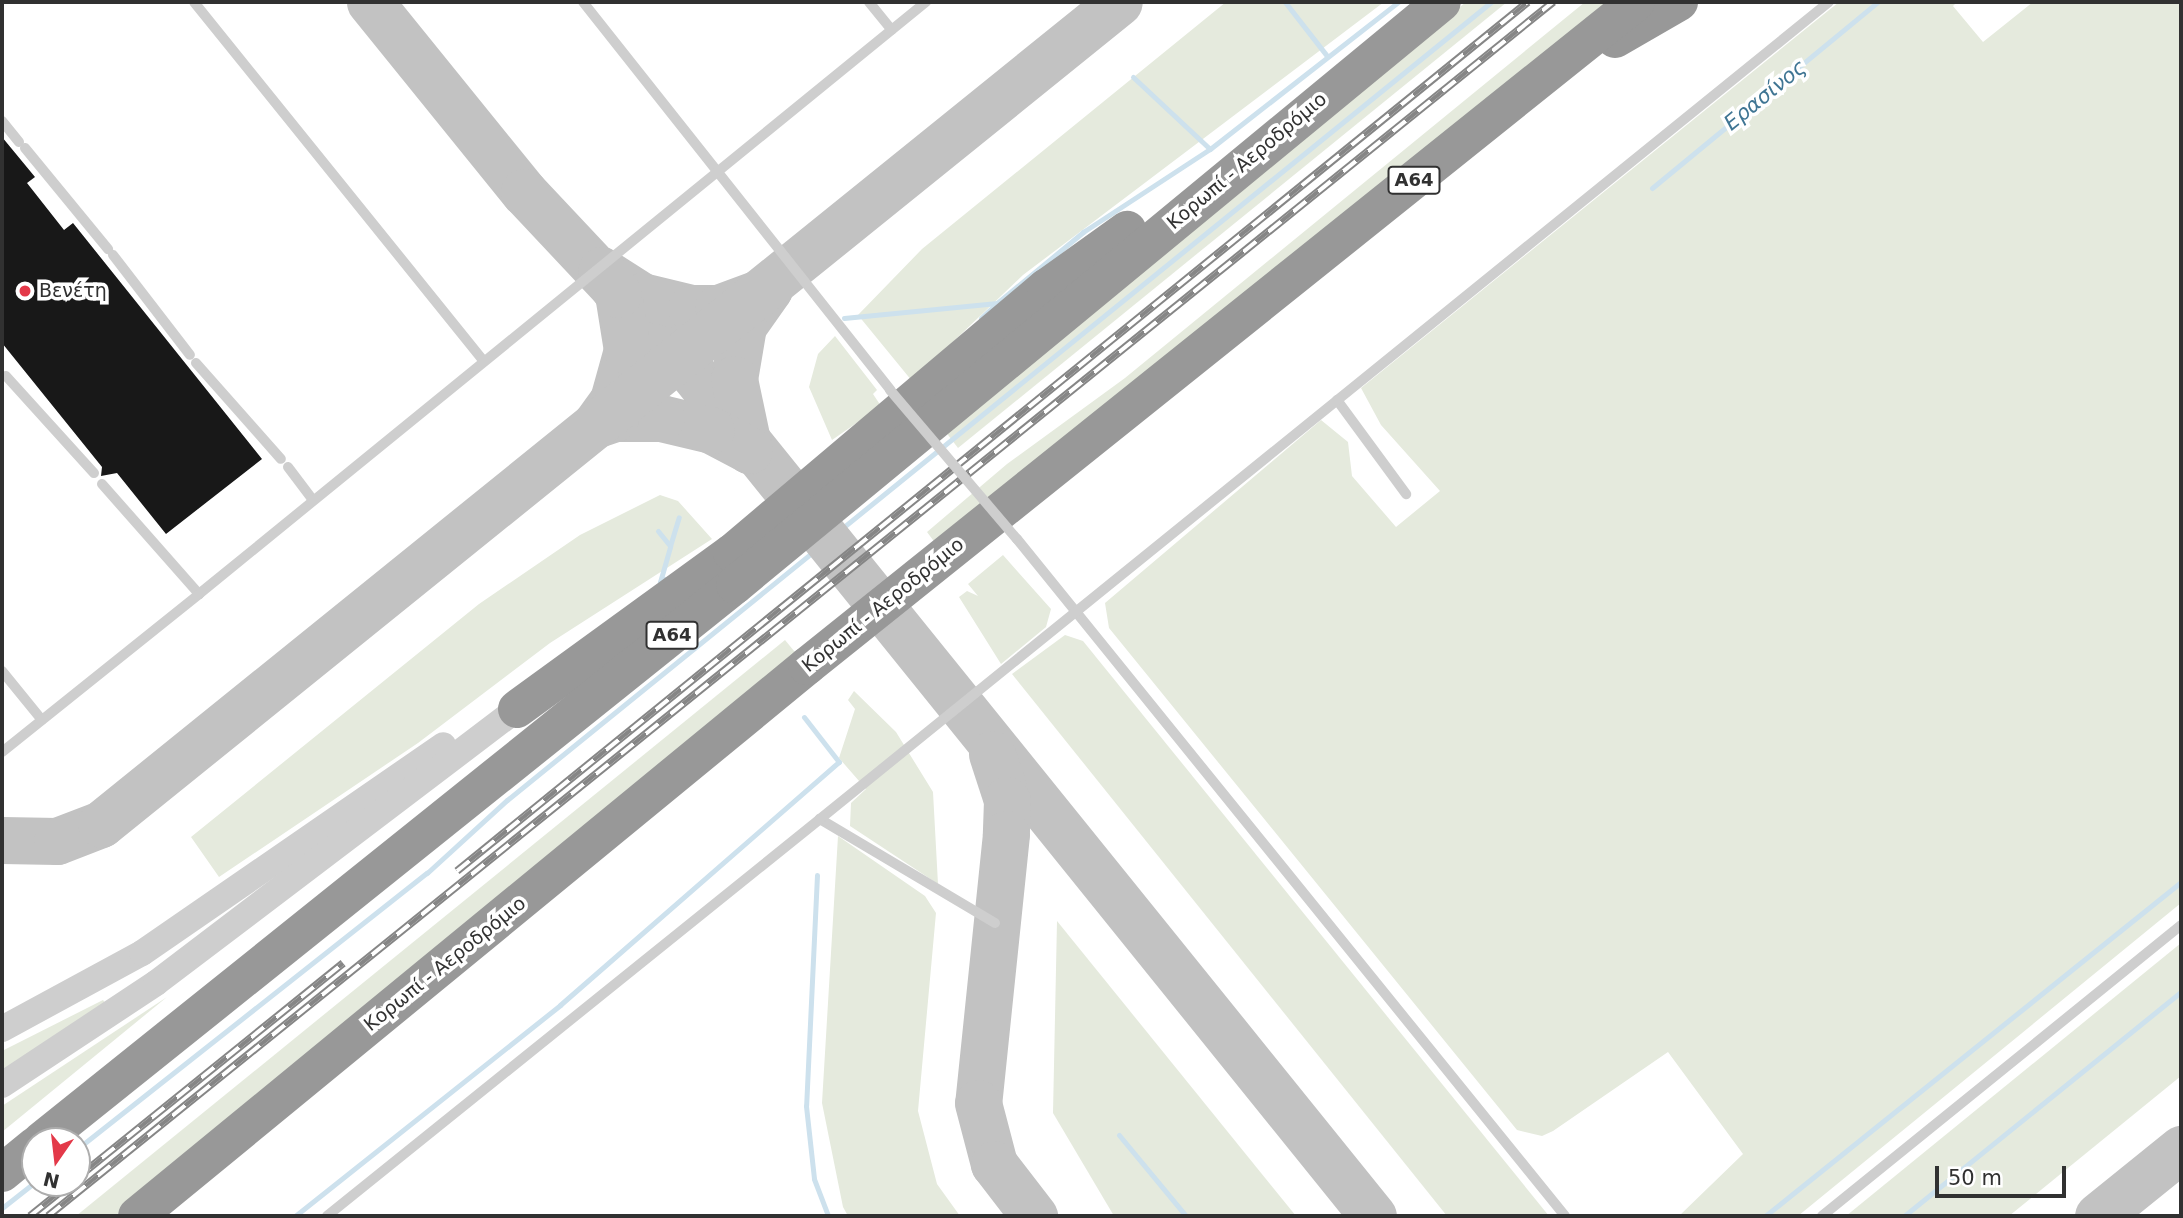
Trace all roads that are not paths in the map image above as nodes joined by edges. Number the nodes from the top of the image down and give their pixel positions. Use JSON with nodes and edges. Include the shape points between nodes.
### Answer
{"nodes":[{"id":1,"x":194,"y":2,"type":"edge"},
{"id":2,"x":583,"y":2,"type":"edge"},
{"id":3,"x":869,"y":2,"type":"edge"},
{"id":4,"x":926,"y":2,"type":"edge"},
{"id":5,"x":1442,"y":2,"type":"edge"},
{"id":6,"x":1636,"y":2,"type":"edge"},
{"id":7,"x":1679,"y":2,"type":"edge"},
{"id":8,"x":1829,"y":2,"type":"edge"},
{"id":9,"x":892,"y":30,"type":"junction"},
{"id":10,"x":1550,"y":71,"type":"junction"},
{"id":11,"x":1296,"y":120,"type":"junction"},
{"id":12,"x":2,"y":121,"type":"edge"},
{"id":13,"x":722,"y":173,"type":"junction"},
{"id":14,"x":484,"y":361,"type":"junction"},
{"id":15,"x":6,"y":376,"type":"dead end"},
{"id":16,"x":1337,"y":400,"type":"junction"},
{"id":17,"x":94,"y":473,"type":"dead end"},
{"id":18,"x":102,"y":484,"type":"dead end"},
{"id":19,"x":1406,"y":494,"type":"dead end"},
{"id":20,"x":313,"y":500,"type":"junction"},
{"id":21,"x":199,"y":594,"type":"junction"},
{"id":22,"x":1076,"y":609,"type":"junction"},
{"id":23,"x":2,"y":671,"type":"edge"},
{"id":24,"x":517,"y":709,"type":"junction"},
{"id":25,"x":41,"y":720,"type":"junction"},
{"id":26,"x":2,"y":752,"type":"edge"},
{"id":27,"x":820,"y":819,"type":"junction"},
{"id":28,"x":995,"y":923,"type":"dead end"},
{"id":29,"x":2181,"y":925,"type":"edge"},
{"id":30,"x":2,"y":1029,"type":"edge"},
{"id":31,"x":2,"y":1085,"type":"edge"},
{"id":32,"x":58,"y":1127,"type":"edge"},
{"id":33,"x":21,"y":1157,"type":"edge"},
{"id":34,"x":2,"y":1173,"type":"edge"},
{"id":35,"x":137,"y":1216,"type":"edge"},
{"id":36,"x":327,"y":1216,"type":"edge"},
{"id":37,"x":1565,"y":1216,"type":"edge"},
{"id":38,"x":1822,"y":1216,"type":"edge"}],
"edges":[{"from":1,"to":14,"type":"lane"},
{"from":2,"to":13,"type":"lane"},
{"from":3,"to":9,"type":"lane"},
{"from":4,"to":9,"type":"lane"},
{"from":5,"to":11,"type":"highway","name":"Κορωπί - Αεροδρόμιο","number":"Α64"},
{"from":6,"to":10,"type":"highway","name":"Κορωπί - Αεροδρόμιο","number":"Α64"},
{"from":7,"to":10,"type":"highway"},
{"from":8,"to":16,"type":"lane"},
{"from":9,"to":13,"type":"lane"},
{"from":10,"to":35,"type":"highway","name":"Κορωπί - Αεροδρόμιο","number":"Α64","via":[[807,666]]},
{"from":11,"to":24,"type":"highway","via":[[1046,288],[733,553]]},
{"from":11,"to":32,"type":"highway","name":"Κορωπί - Αεροδρόμιο","number":"Α64","via":[[735,585]]},
{"from":12,"to":20,"type":"lane"},
{"from":13,"to":14,"type":"lane"},
{"from":13,"to":22,"type":"lane","bridge":true,"via":[[890,390]]},
{"from":14,"to":20,"type":"lane"},
{"from":15,"to":17,"type":"lane"},
{"from":16,"to":19,"type":"lane"},
{"from":16,"to":22,"type":"lane"},
{"from":18,"to":21,"type":"lane"},
{"from":20,"to":21,"type":"lane"},
{"from":21,"to":25,"type":"lane"},
{"from":22,"to":27,"type":"lane"},
{"from":22,"to":37,"type":"lane"},
{"from":23,"to":25,"type":"lane"},
{"from":24,"to":30,"type":"street","via":[[467,729],[142,953]]},
{"from":24,"to":31,"type":"street","via":[[156,983]]},
{"from":25,"to":26,"type":"lane"},
{"from":27,"to":28,"type":"lane"},
{"from":27,"to":36,"type":"lane"},
{"from":29,"to":38,"type":"lane"},
{"from":33,"to":34,"type":"highway"}]}
